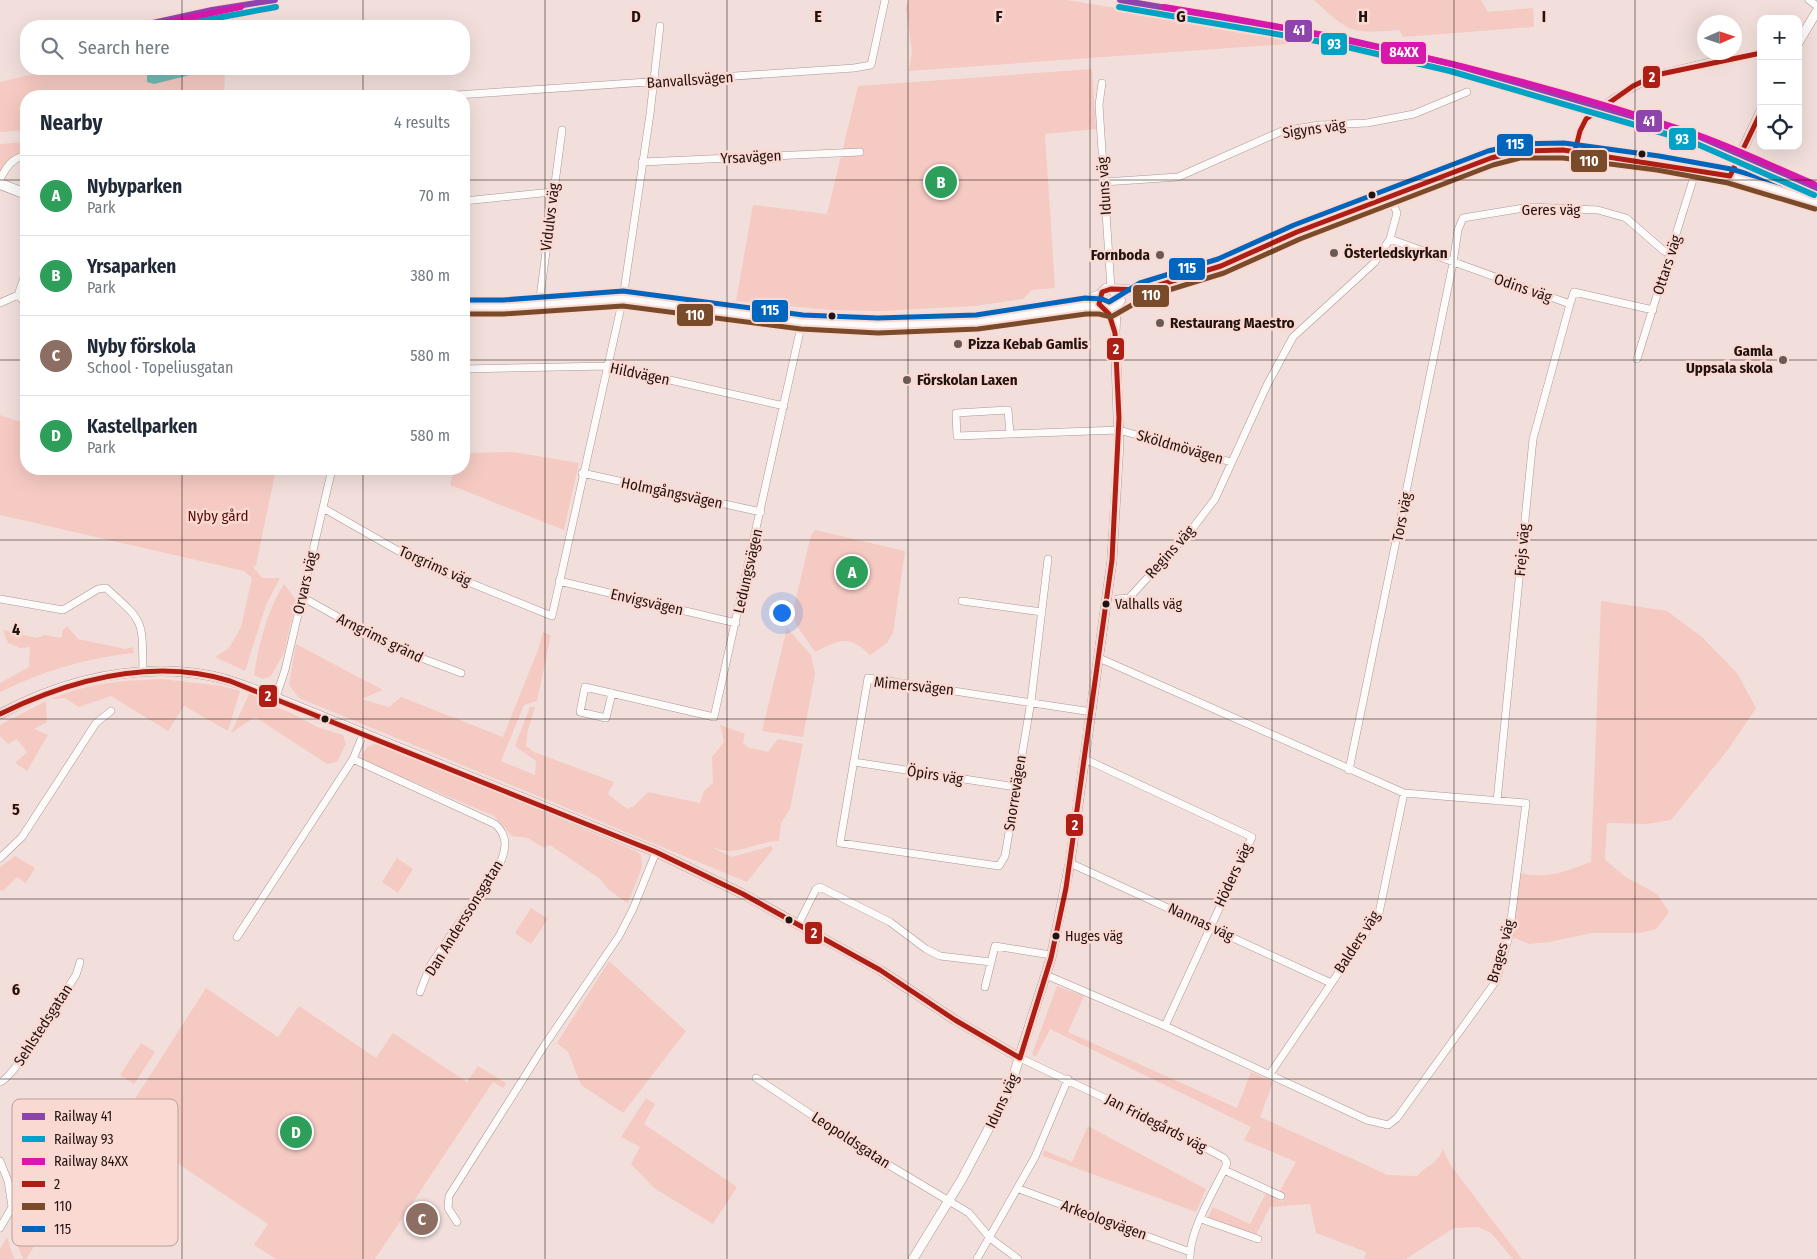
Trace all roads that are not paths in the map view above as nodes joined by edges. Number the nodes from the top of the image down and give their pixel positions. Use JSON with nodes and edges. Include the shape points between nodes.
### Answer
{"nodes":[{"id":1,"x":885,"y":0,"type":"edge"},
{"id":2,"x":1809,"y":0,"type":"edge"},
{"id":3,"x":1817,"y":6,"type":"edge"},
{"id":4,"x":1817,"y":11,"type":"edge"},
{"id":5,"x":660,"y":26,"type":"dead end"},
{"id":6,"x":1802,"y":36,"type":"edge"},
{"id":7,"x":1714,"y":61,"type":"dead end"},
{"id":8,"x":880,"y":62,"type":"dead end"},
{"id":9,"x":871,"y":65,"type":"junction"},
{"id":10,"x":653,"y":82,"type":"junction"},
{"id":11,"x":1102,"y":83,"type":"dead end"},
{"id":12,"x":1467,"y":92,"type":"dead end"},
{"id":13,"x":470,"y":94,"type":"edge"},
{"id":14,"x":1757,"y":119,"type":"edge"},
{"id":15,"x":562,"y":130,"type":"dead end"},
{"id":16,"x":1576,"y":151,"type":"junction"},
{"id":17,"x":860,"y":152,"type":"dead end"},
{"id":18,"x":20,"y":156,"type":"edge"},
{"id":19,"x":642,"y":162,"type":"junction"},
{"id":20,"x":1696,"y":170,"type":"junction"},
{"id":21,"x":1730,"y":176,"type":"junction"},
{"id":22,"x":0,"y":180,"type":"edge"},
{"id":23,"x":1104,"y":182,"type":"junction"},
{"id":24,"x":0,"y":184,"type":"edge"},
{"id":25,"x":20,"y":192,"type":"edge"},
{"id":26,"x":552,"y":192,"type":"junction"},
{"id":27,"x":1390,"y":196,"type":"junction"},
{"id":28,"x":470,"y":200,"type":"edge"},
{"id":29,"x":1817,"y":202,"type":"edge"},
{"id":30,"x":1390,"y":239,"type":"junction"},
{"id":31,"x":1671,"y":254,"type":"junction"},
{"id":32,"x":1453,"y":263,"type":"junction"},
{"id":33,"x":20,"y":289,"type":"edge"},
{"id":34,"x":1113,"y":290,"type":"junction"},
{"id":35,"x":1143,"y":290,"type":"junction"},
{"id":36,"x":18,"y":295,"type":"junction"},
{"id":37,"x":1100,"y":295,"type":"junction"},
{"id":38,"x":20,"y":297,"type":"edge"},
{"id":39,"x":623,"y":298,"type":"junction"},
{"id":40,"x":0,"y":303,"type":"edge"},
{"id":41,"x":1570,"y":304,"type":"junction"},
{"id":42,"x":539,"y":305,"type":"junction"},
{"id":43,"x":470,"y":307,"type":"edge"},
{"id":44,"x":1111,"y":307,"type":"junction"},
{"id":45,"x":1068,"y":308,"type":"junction"},
{"id":46,"x":1653,"y":310,"type":"junction"},
{"id":47,"x":802,"y":322,"type":"junction"},
{"id":48,"x":1637,"y":359,"type":"dead end"},
{"id":49,"x":608,"y":366,"type":"junction"},
{"id":50,"x":470,"y":369,"type":"edge"},
{"id":51,"x":784,"y":406,"type":"junction"},
{"id":52,"x":1119,"y":430,"type":"junction"},
{"id":53,"x":1010,"y":434,"type":"junction"},
{"id":54,"x":1231,"y":462,"type":"junction"},
{"id":55,"x":582,"y":473,"type":"junction"},
{"id":56,"x":330,"y":475,"type":"edge"},
{"id":57,"x":322,"y":508,"type":"junction"},
{"id":58,"x":761,"y":512,"type":"junction"},
{"id":59,"x":1048,"y":559,"type":"dead end"},
{"id":60,"x":559,"y":581,"type":"junction"},
{"id":61,"x":302,"y":596,"type":"junction"},
{"id":62,"x":0,"y":599,"type":"edge"},
{"id":63,"x":1118,"y":599,"type":"dead end"},
{"id":64,"x":962,"y":601,"type":"dead end"},
{"id":65,"x":1042,"y":612,"type":"junction"},
{"id":66,"x":736,"y":622,"type":"junction"},
{"id":67,"x":1100,"y":658,"type":"junction"},
{"id":68,"x":143,"y":671,"type":"junction"},
{"id":69,"x":461,"y":673,"type":"dead end"},
{"id":70,"x":612,"y":693,"type":"junction"},
{"id":71,"x":276,"y":698,"type":"junction"},
{"id":72,"x":1030,"y":701,"type":"junction"},
{"id":73,"x":112,"y":711,"type":"dead end"},
{"id":74,"x":1092,"y":712,"type":"junction"},
{"id":75,"x":0,"y":714,"type":"edge"},
{"id":76,"x":364,"y":732,"type":"junction"},
{"id":77,"x":352,"y":759,"type":"junction"},
{"id":78,"x":1085,"y":759,"type":"junction"},
{"id":79,"x":854,"y":762,"type":"junction"},
{"id":80,"x":1349,"y":770,"type":"junction"},
{"id":81,"x":1016,"y":787,"type":"junction"},
{"id":82,"x":1404,"y":793,"type":"junction"},
{"id":83,"x":1497,"y":801,"type":"junction"},
{"id":84,"x":840,"y":843,"type":"joint"},
{"id":85,"x":656,"y":852,"type":"junction"},
{"id":86,"x":0,"y":858,"type":"edge"},
{"id":87,"x":1070,"y":863,"type":"junction"},
{"id":88,"x":799,"y":923,"type":"junction"},
{"id":89,"x":1209,"y":926,"type":"junction"},
{"id":90,"x":237,"y":937,"type":"dead end"},
{"id":91,"x":1051,"y":955,"type":"junction"},
{"id":92,"x":80,"y":962,"type":"dead end"},
{"id":93,"x":991,"y":962,"type":"junction"},
{"id":94,"x":1046,"y":975,"type":"junction"},
{"id":95,"x":1331,"y":983,"type":"junction"},
{"id":96,"x":985,"y":987,"type":"dead end"},
{"id":97,"x":420,"y":992,"type":"dead end"},
{"id":98,"x":1165,"y":1026,"type":"junction"},
{"id":99,"x":1020,"y":1058,"type":"junction"},
{"id":100,"x":1270,"y":1074,"type":"junction"},
{"id":101,"x":756,"y":1078,"type":"dead end"},
{"id":102,"x":1068,"y":1079,"type":"junction"},
{"id":103,"x":0,"y":1082,"type":"edge"},
{"id":104,"x":0,"y":1160,"type":"edge"},
{"id":105,"x":1224,"y":1170,"type":"junction"},
{"id":106,"x":1019,"y":1189,"type":"junction"},
{"id":107,"x":1281,"y":1196,"type":"dead end"},
{"id":108,"x":948,"y":1200,"type":"junction"},
{"id":109,"x":1201,"y":1218,"type":"junction"},
{"id":110,"x":457,"y":1222,"type":"dead end"},
{"id":111,"x":0,"y":1228,"type":"edge"},
{"id":112,"x":990,"y":1238,"type":"junction"},
{"id":113,"x":1258,"y":1239,"type":"dead end"},
{"id":114,"x":1190,"y":1255,"type":"edge"},
{"id":115,"x":913,"y":1259,"type":"edge"},
{"id":116,"x":977,"y":1259,"type":"edge"},
{"id":117,"x":1018,"y":1259,"type":"edge"}],
"edges":[{"from":1,"to":9,"type":"street"},
{"from":2,"to":3,"type":"street"},
{"from":4,"to":6,"type":"street"},
{"from":5,"to":10,"type":"street"},
{"from":7,"to":16,"type":"street","via":[[1656,75],[1633,86],[1586,119]]},
{"from":8,"to":9,"type":"street","name":"Banvallsvägen"},
{"from":9,"to":10,"type":"street","name":"Banvallsvägen"},
{"from":10,"to":13,"type":"street","name":"Banvallsvägen"},
{"from":10,"to":19,"type":"street"},
{"from":11,"to":23,"type":"street","name":"Iduns väg","via":[[1099,106]]},
{"from":12,"to":23,"type":"street","name":"Sigyns väg","via":[[1414,114],[1367,123],[1282,131],[1178,177]]},
{"from":14,"to":21,"type":"street"},
{"from":15,"to":26,"type":"street","name":"Vidulvs väg"},
{"from":16,"to":20,"type":"main road"},
{"from":16,"to":27,"type":"main road","via":[[1519,151],[1491,158]]},
{"from":17,"to":19,"type":"street","name":"Yrsavägen"},
{"from":18,"to":22,"type":"street","via":[[7,166]]},
{"from":19,"to":39,"type":"street"},
{"from":20,"to":21,"type":"main road"},
{"from":20,"to":31,"type":"street","name":"Ottars väg"},
{"from":21,"to":29,"type":"main road"},
{"from":23,"to":34,"type":"street","name":"Iduns väg"},
{"from":24,"to":25,"type":"main road"},
{"from":26,"to":28,"type":"street"},
{"from":26,"to":42,"type":"street","name":"Vidulvs väg"},
{"from":27,"to":30,"type":"street","name":"Regins väg","via":[[1396,214]]},
{"from":27,"to":35,"type":"main road","via":[[1221,266]]},
{"from":30,"to":32,"type":"street","name":"Odins väg"},
{"from":30,"to":54,"type":"street","name":"Regins väg","via":[[1374,263],[1294,337],[1267,385]]},
{"from":31,"to":32,"type":"street","name":"Geres väg","via":[[1626,218],[1598,210],[1530,207],[1463,218]]},
{"from":31,"to":46,"type":"street","name":"Ottars väg"},
{"from":32,"to":41,"type":"street","name":"Odins väg"},
{"from":32,"to":80,"type":"street","name":"Tors väg"},
{"from":33,"to":36,"type":"street"},
{"from":34,"to":35,"type":"main road"},
{"from":34,"to":37,"type":"main road","via":[[1106,289]]},
{"from":34,"to":44,"type":"main road","via":[[1120,297]]},
{"from":35,"to":44,"type":"main road"},
{"from":36,"to":38,"type":"street"},
{"from":36,"to":40,"type":"street"},
{"from":37,"to":44,"type":"main road"},
{"from":37,"to":45,"type":"main road"},
{"from":39,"to":42,"type":"main road"},
{"from":39,"to":47,"type":"main road"},
{"from":39,"to":49,"type":"street"},
{"from":41,"to":46,"type":"street","name":"Odins väg","via":[[1574,292]]},
{"from":41,"to":83,"type":"street","name":"Frejs väg","via":[[1533,439]]},
{"from":42,"to":43,"type":"main road"},
{"from":44,"to":45,"type":"main road"},
{"from":44,"to":52,"type":"street","name":"Iduns väg"},
{"from":45,"to":47,"type":"main road","via":[[977,322],[878,326]]},
{"from":46,"to":48,"type":"street","name":"Ottars väg"},
{"from":47,"to":51,"type":"street","name":"Ledungsvägen"},
{"from":49,"to":50,"type":"street","name":"Hildvägen"},
{"from":49,"to":51,"type":"street","name":"Hildvägen"},
{"from":49,"to":55,"type":"street"},
{"from":51,"to":58,"type":"street","name":"Ledungsvägen"},
{"from":52,"to":53,"type":"street","name":"Sköldmövägen"},
{"from":52,"to":54,"type":"street","name":"Sköldmövägen"},
{"from":52,"to":67,"type":"street","name":"Iduns väg","via":[[1112,560]]},
{"from":53,"to":53,"type":"street","name":"Sköldmövägen","via":[[1008,410],[956,413],[957,436]]},
{"from":54,"to":63,"type":"street","name":"Regins väg","via":[[1215,499],[1192,529],[1129,598]]},
{"from":55,"to":58,"type":"street","name":"Holmgångsvägen"},
{"from":55,"to":60,"type":"street"},
{"from":56,"to":57,"type":"street","name":"Orvars väg"},
{"from":57,"to":60,"type":"street","name":"Torgrims väg","via":[[416,560],[552,616]]},
{"from":57,"to":61,"type":"street","name":"Orvars väg"},
{"from":58,"to":66,"type":"street","name":"Ledungsvägen"},
{"from":59,"to":65,"type":"street","name":"Snorrevägen"},
{"from":60,"to":66,"type":"street","name":"Envigsvägen"},
{"from":61,"to":69,"type":"street","name":"Arngrims gränd","via":[[386,644]]},
{"from":61,"to":71,"type":"street","name":"Orvars väg"},
{"from":62,"to":68,"type":"street","via":[[63,610],[98,589],[106,588],[136,615],[142,627]]},
{"from":64,"to":65,"type":"street"},
{"from":65,"to":72,"type":"street","name":"Snorrevägen"},
{"from":66,"to":70,"type":"street","name":"Ledungsvägen","via":[[714,717]]},
{"from":67,"to":74,"type":"street","name":"Iduns väg"},
{"from":67,"to":80,"type":"street"},
{"from":68,"to":71,"type":"street","via":[[212,676]]},
{"from":68,"to":75,"type":"street","via":[[91,678],[64,686]]},
{"from":70,"to":70,"type":"street","name":"Ledungsvägen","via":[[586,687],[580,712],[606,718]]},
{"from":71,"to":76,"type":"street"},
{"from":72,"to":74,"type":"street","name":"Mimersvägen"},
{"from":72,"to":79,"type":"street","name":"Mimersvägen","via":[[868,678]]},
{"from":72,"to":81,"type":"street","name":"Snorrevägen"},
{"from":73,"to":86,"type":"street","via":[[96,724],[22,837]]},
{"from":74,"to":78,"type":"street","name":"Iduns väg"},
{"from":76,"to":77,"type":"street"},
{"from":76,"to":85,"type":"street"},
{"from":77,"to":90,"type":"street"},
{"from":77,"to":97,"type":"street","name":"Dan Anderssonsgatan","via":[[495,824],[506,841],[501,861],[430,966]]},
{"from":78,"to":87,"type":"street","name":"Iduns väg"},
{"from":78,"to":89,"type":"street","name":"Höders väg","via":[[1252,837]]},
{"from":79,"to":81,"type":"street","name":"Öpirs väg"},
{"from":79,"to":84,"type":"street","name":"Mimersvägen"},
{"from":80,"to":82,"type":"street"},
{"from":81,"to":84,"type":"street","name":"Snorrevägen","via":[[1005,856],[999,866]]},
{"from":82,"to":83,"type":"street"},
{"from":82,"to":95,"type":"street","name":"Balders väg","via":[[1379,913]]},
{"from":83,"to":100,"type":"street","name":"Brages väg","via":[[1526,803],[1509,936],[1496,982],[1397,1118],[1388,1125],[1367,1120]]},
{"from":85,"to":88,"type":"street"},
{"from":85,"to":110,"type":"street","via":[[619,936],[448,1196],[448,1208]]},
{"from":87,"to":89,"type":"street","name":"Nannas väg"},
{"from":87,"to":91,"type":"street","name":"Iduns väg"},
{"from":88,"to":93,"type":"street","via":[[816,888],[820,887],[890,922],[940,956]]},
{"from":88,"to":99,"type":"street"},
{"from":89,"to":95,"type":"street","name":"Nannas väg"},
{"from":89,"to":98,"type":"street","name":"Höders väg"},
{"from":91,"to":93,"type":"street","via":[[995,946]]},
{"from":91,"to":94,"type":"street","name":"Iduns väg"},
{"from":92,"to":103,"type":"street","name":"Sehlstedsgatan","via":[[76,975],[20,1060],[6,1081]]},
{"from":93,"to":96,"type":"street"},
{"from":94,"to":98,"type":"street"},
{"from":94,"to":99,"type":"street","name":"Iduns väg"},
{"from":95,"to":100,"type":"street","name":"Balders väg"},
{"from":98,"to":100,"type":"street"},
{"from":99,"to":102,"type":"street","name":"Jan Fridegårds väg"},
{"from":99,"to":108,"type":"street","name":"Iduns väg","via":[[1009,1090]]},
{"from":101,"to":108,"type":"street","name":"Leopoldsgatan","via":[[877,1158]]},
{"from":102,"to":105,"type":"street","name":"Jan Fridegårds väg","via":[[1224,1158]]},
{"from":102,"to":106,"type":"street"},
{"from":104,"to":111,"type":"street","via":[[12,1206]]},
{"from":105,"to":107,"type":"street"},
{"from":105,"to":109,"type":"street"},
{"from":106,"to":112,"type":"street"},
{"from":106,"to":114,"type":"street","name":"Arkeologvägen"},
{"from":108,"to":112,"type":"street","name":"Leopoldsgatan","via":[[969,1213]]},
{"from":108,"to":115,"type":"street","name":"Iduns väg"},
{"from":109,"to":113,"type":"street"},
{"from":109,"to":114,"type":"street"},
{"from":112,"to":116,"type":"street"},
{"from":112,"to":117,"type":"street","name":"Leopoldsgatan"}]}
